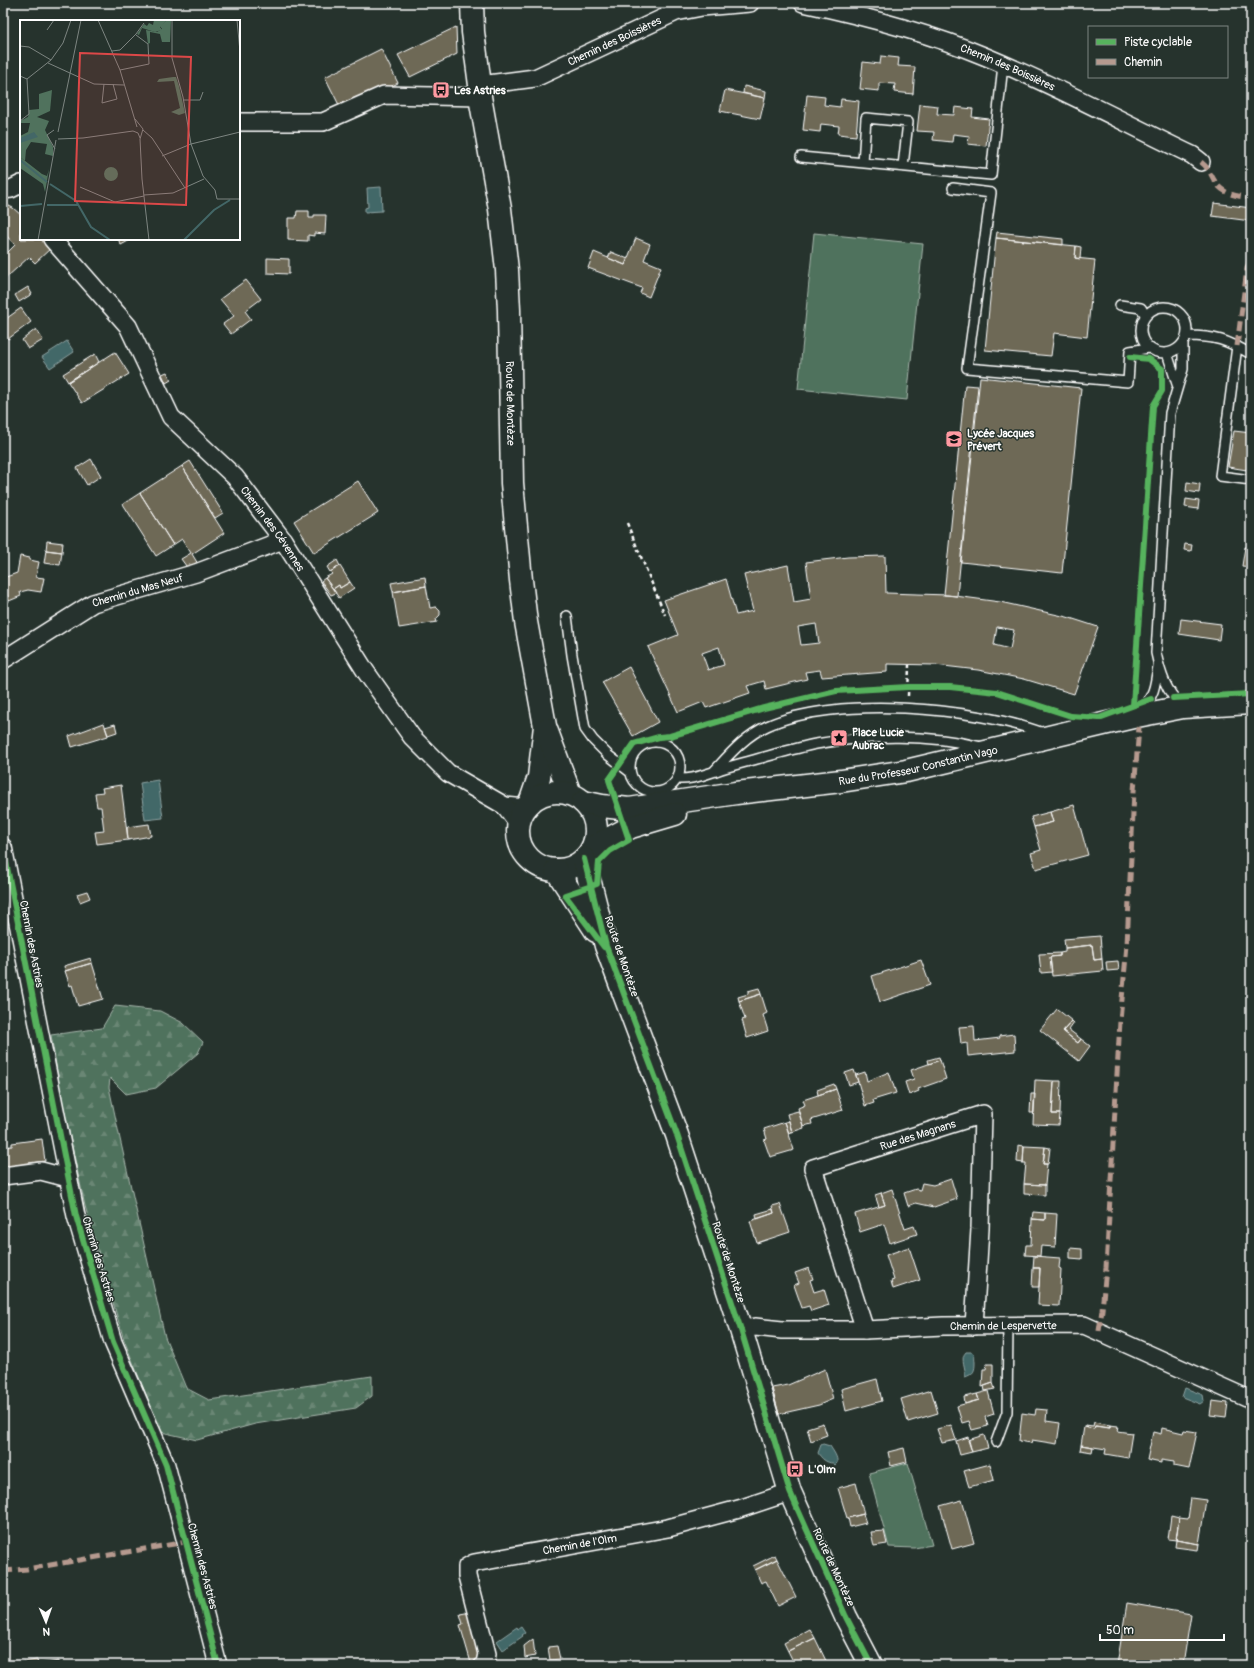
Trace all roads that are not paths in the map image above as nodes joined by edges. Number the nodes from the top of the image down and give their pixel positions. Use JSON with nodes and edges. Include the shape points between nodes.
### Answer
{"nodes":[{"id":1,"x":472,"y":3,"type":"edge"},
{"id":2,"x":750,"y":3,"type":"edge"},
{"id":3,"x":803,"y":3,"type":"edge"},
{"id":4,"x":1003,"y":65,"type":"junction"},
{"id":5,"x":480,"y":91,"type":"junction"},
{"id":6,"x":240,"y":122,"type":"edge"},
{"id":7,"x":801,"y":157,"type":"dead end"},
{"id":8,"x":1201,"y":162,"type":"dead end"},
{"id":9,"x":863,"y":163,"type":"junction"},
{"id":10,"x":903,"y":166,"type":"junction"},
{"id":11,"x":953,"y":188,"type":"dead end"},
{"id":12,"x":53,"y":240,"type":"edge"},
{"id":13,"x":1120,"y":305,"type":"dead end"},
{"id":14,"x":1146,"y":316,"type":"junction"},
{"id":15,"x":1185,"y":340,"type":"junction"},
{"id":16,"x":1237,"y":346,"type":"junction"},
{"id":17,"x":1149,"y":348,"type":"junction"},
{"id":18,"x":1167,"y":353,"type":"junction"},
{"id":19,"x":1251,"y":354,"type":"edge"},
{"id":20,"x":1177,"y":386,"type":"junction"},
{"id":21,"x":1251,"y":480,"type":"edge"},
{"id":22,"x":283,"y":540,"type":"junction"},
{"id":23,"x":567,"y":616,"type":"dead end"},
{"id":24,"x":3,"y":660,"type":"edge"},
{"id":25,"x":1158,"y":662,"type":"junction"},
{"id":26,"x":1251,"y":703,"type":"edge"},
{"id":27,"x":1183,"y":707,"type":"junction"},
{"id":28,"x":1251,"y":714,"type":"edge"},
{"id":29,"x":1137,"y":716,"type":"junction"},
{"id":30,"x":545,"y":726,"type":"junction"},
{"id":31,"x":1050,"y":736,"type":"junction"},
{"id":32,"x":993,"y":750,"type":"junction"},
{"id":33,"x":714,"y":771,"type":"junction"},
{"id":34,"x":630,"y":772,"type":"junction"},
{"id":35,"x":678,"y":779,"type":"junction"},
{"id":36,"x":649,"y":792,"type":"junction"},
{"id":37,"x":576,"y":798,"type":"junction"},
{"id":38,"x":629,"y":809,"type":"junction"},
{"id":39,"x":519,"y":810,"type":"junction"},
{"id":40,"x":3,"y":848,"type":"edge"},
{"id":41,"x":589,"y":853,"type":"junction"},
{"id":42,"x":556,"y":870,"type":"junction"},
{"id":43,"x":606,"y":946,"type":"junction"},
{"id":44,"x":3,"y":1176,"type":"edge"},
{"id":45,"x":68,"y":1178,"type":"junction"},
{"id":46,"x":974,"y":1326,"type":"junction"},
{"id":47,"x":1008,"y":1326,"type":"junction"},
{"id":48,"x":741,"y":1330,"type":"junction"},
{"id":49,"x":865,"y":1330,"type":"junction"},
{"id":50,"x":1251,"y":1400,"type":"edge"},
{"id":51,"x":996,"y":1442,"type":"dead end"},
{"id":52,"x":790,"y":1492,"type":"junction"},
{"id":53,"x":218,"y":1665,"type":"edge"},
{"id":54,"x":483,"y":1665,"type":"edge"},
{"id":55,"x":872,"y":1665,"type":"edge"}],
"edges":[{"from":1,"to":5,"type":"street","name":"Route de Montèze"},
{"from":2,"to":5,"type":"street","name":"Chemin des Boissières","via":[[676,12],[534,78]]},
{"from":3,"to":4,"type":"street","name":"Chemin des Boissières","via":[[853,14],[937,39]]},
{"from":4,"to":8,"type":"street","name":"Chemin des Boissières","via":[[1186,151]]},
{"from":4,"to":10,"type":"lane","via":[[991,175]]},
{"from":5,"to":6,"type":"street","via":[[384,95],[323,122]]},
{"from":5,"to":30,"type":"street","name":"Route de Montèze","via":[[500,209],[507,270],[512,483],[521,580]]},
{"from":7,"to":9,"type":"lane"},
{"from":9,"to":10,"type":"lane"},
{"from":9,"to":10,"type":"lane","via":[[866,118],[908,122]]},
{"from":11,"to":17,"type":"lane","via":[[991,193],[967,368],[1128,382],[1130,351]]},
{"from":12,"to":22,"type":"street","name":"Chemin des Cévennes","via":[[128,326],[171,418],[235,477]]},
{"from":13,"to":14,"type":"lane","via":[[1141,308]]},
{"from":14,"to":15,"type":"lane","via":[[1159,308],[1175,310],[1185,321]]},
{"from":14,"to":17,"type":"lane","via":[[1141,329]]},
{"from":15,"to":16,"type":"lane","via":[[1216,338]]},
{"from":15,"to":18,"type":"lane","via":[[1179,349]]},
{"from":15,"to":20,"type":"lane","via":[[1183,369]]},
{"from":16,"to":19,"type":"lane"},
{"from":16,"to":21,"type":"lane","via":[[1220,476]]},
{"from":17,"to":18,"type":"lane"},
{"from":18,"to":20,"type":"lane"},
{"from":20,"to":25,"type":"lane","via":[[1170,413],[1156,653]]},
{"from":22,"to":24,"type":"street","name":"Chemin du Mas Neuf","via":[[196,573],[93,603]]},
{"from":22,"to":39,"type":"street","name":"Chemin des Cévennes","via":[[366,672],[412,737],[448,773]]},
{"from":23,"to":34,"type":"lane","via":[[586,729],[608,755]]},
{"from":25,"to":27,"type":"lane","via":[[1173,698]]},
{"from":25,"to":29,"type":"lane","via":[[1151,699]]},
{"from":26,"to":27,"type":"street","name":"Rue du Professeur Constantin Vago"},
{"from":27,"to":29,"type":"street","name":"Rue du Professeur Constantin Vago"},
{"from":28,"to":41,"type":"street","name":"Rue du Professeur Constantin Vago","via":[[1139,727],[1065,743],[906,786],[689,810],[632,827]]},
{"from":29,"to":31,"type":"street","name":"Rue du Professeur Constantin Vago"},
{"from":30,"to":37,"type":"street"},
{"from":30,"to":39,"type":"street","name":"Route de Montèze","via":[[539,777]]},
{"from":31,"to":32,"type":"street","name":"Rue du Professeur Constantin Vago"},
{"from":31,"to":33,"type":"lane","via":[[1023,726],[970,714],[855,708],[820,712],[767,726],[743,740]]},
{"from":32,"to":33,"type":"lane","via":[[943,741],[866,738],[814,745]]},
{"from":32,"to":38,"type":"street","name":"Rue du Professeur Constantin Vago","via":[[906,771],[841,782],[736,793]]},
{"from":33,"to":35,"type":"lane","via":[[688,780]]},
{"from":34,"to":35,"type":"lane","via":[[632,755],[638,748],[654,741],[671,747],[677,754],[680,762]]},
{"from":34,"to":36,"type":"lane","via":[[636,785]]},
{"from":35,"to":36,"type":"lane","via":[[666,790],[658,793]]},
{"from":36,"to":38,"type":"lane"},
{"from":37,"to":38,"type":"street","name":"Rue du Professeur Constantin Vago","via":[[602,806]]},
{"from":37,"to":39,"type":"street","via":[[559,792],[548,792]]},
{"from":37,"to":41,"type":"street","via":[[591,811],[595,823],[596,835]]},
{"from":39,"to":42,"type":"street","via":[[518,837],[522,850],[542,868]]},
{"from":40,"to":45,"type":"street","name":"Chemin des Astries"},
{"from":41,"to":42,"type":"street","via":[[576,865]]},
{"from":41,"to":43,"type":"street","name":"Route de Montèze"},
{"from":42,"to":43,"type":"street","name":"Route de Montèze"},
{"from":43,"to":48,"type":"street","name":"Route de Montèze","via":[[677,1136]]},
{"from":44,"to":45,"type":"street","via":[[42,1171]]},
{"from":45,"to":53,"type":"street","name":"Chemin des Astries","via":[[76,1216],[114,1342],[166,1465]]},
{"from":46,"to":47,"type":"street","name":"Chemin de Lespervette"},
{"from":46,"to":49,"type":"street","name":"Chemin de Lespervette"},
{"from":46,"to":49,"type":"street","name":"Rue des Magnans","via":[[983,1114],[813,1168]]},
{"from":47,"to":50,"type":"street","name":"Chemin de Lespervette","via":[[1084,1325]]},
{"from":47,"to":51,"type":"lane","via":[[1006,1412]]},
{"from":48,"to":49,"type":"street","name":"Chemin de Lespervette","via":[[755,1327],[782,1330]]},
{"from":48,"to":52,"type":"street","name":"Route de Montèze"},
{"from":52,"to":54,"type":"street","name":"Chemin de l'Olm","via":[[668,1528],[474,1563],[467,1568],[467,1576],[486,1654]]},
{"from":52,"to":55,"type":"street","name":"Route de Montèze","via":[[843,1610]]}]}
